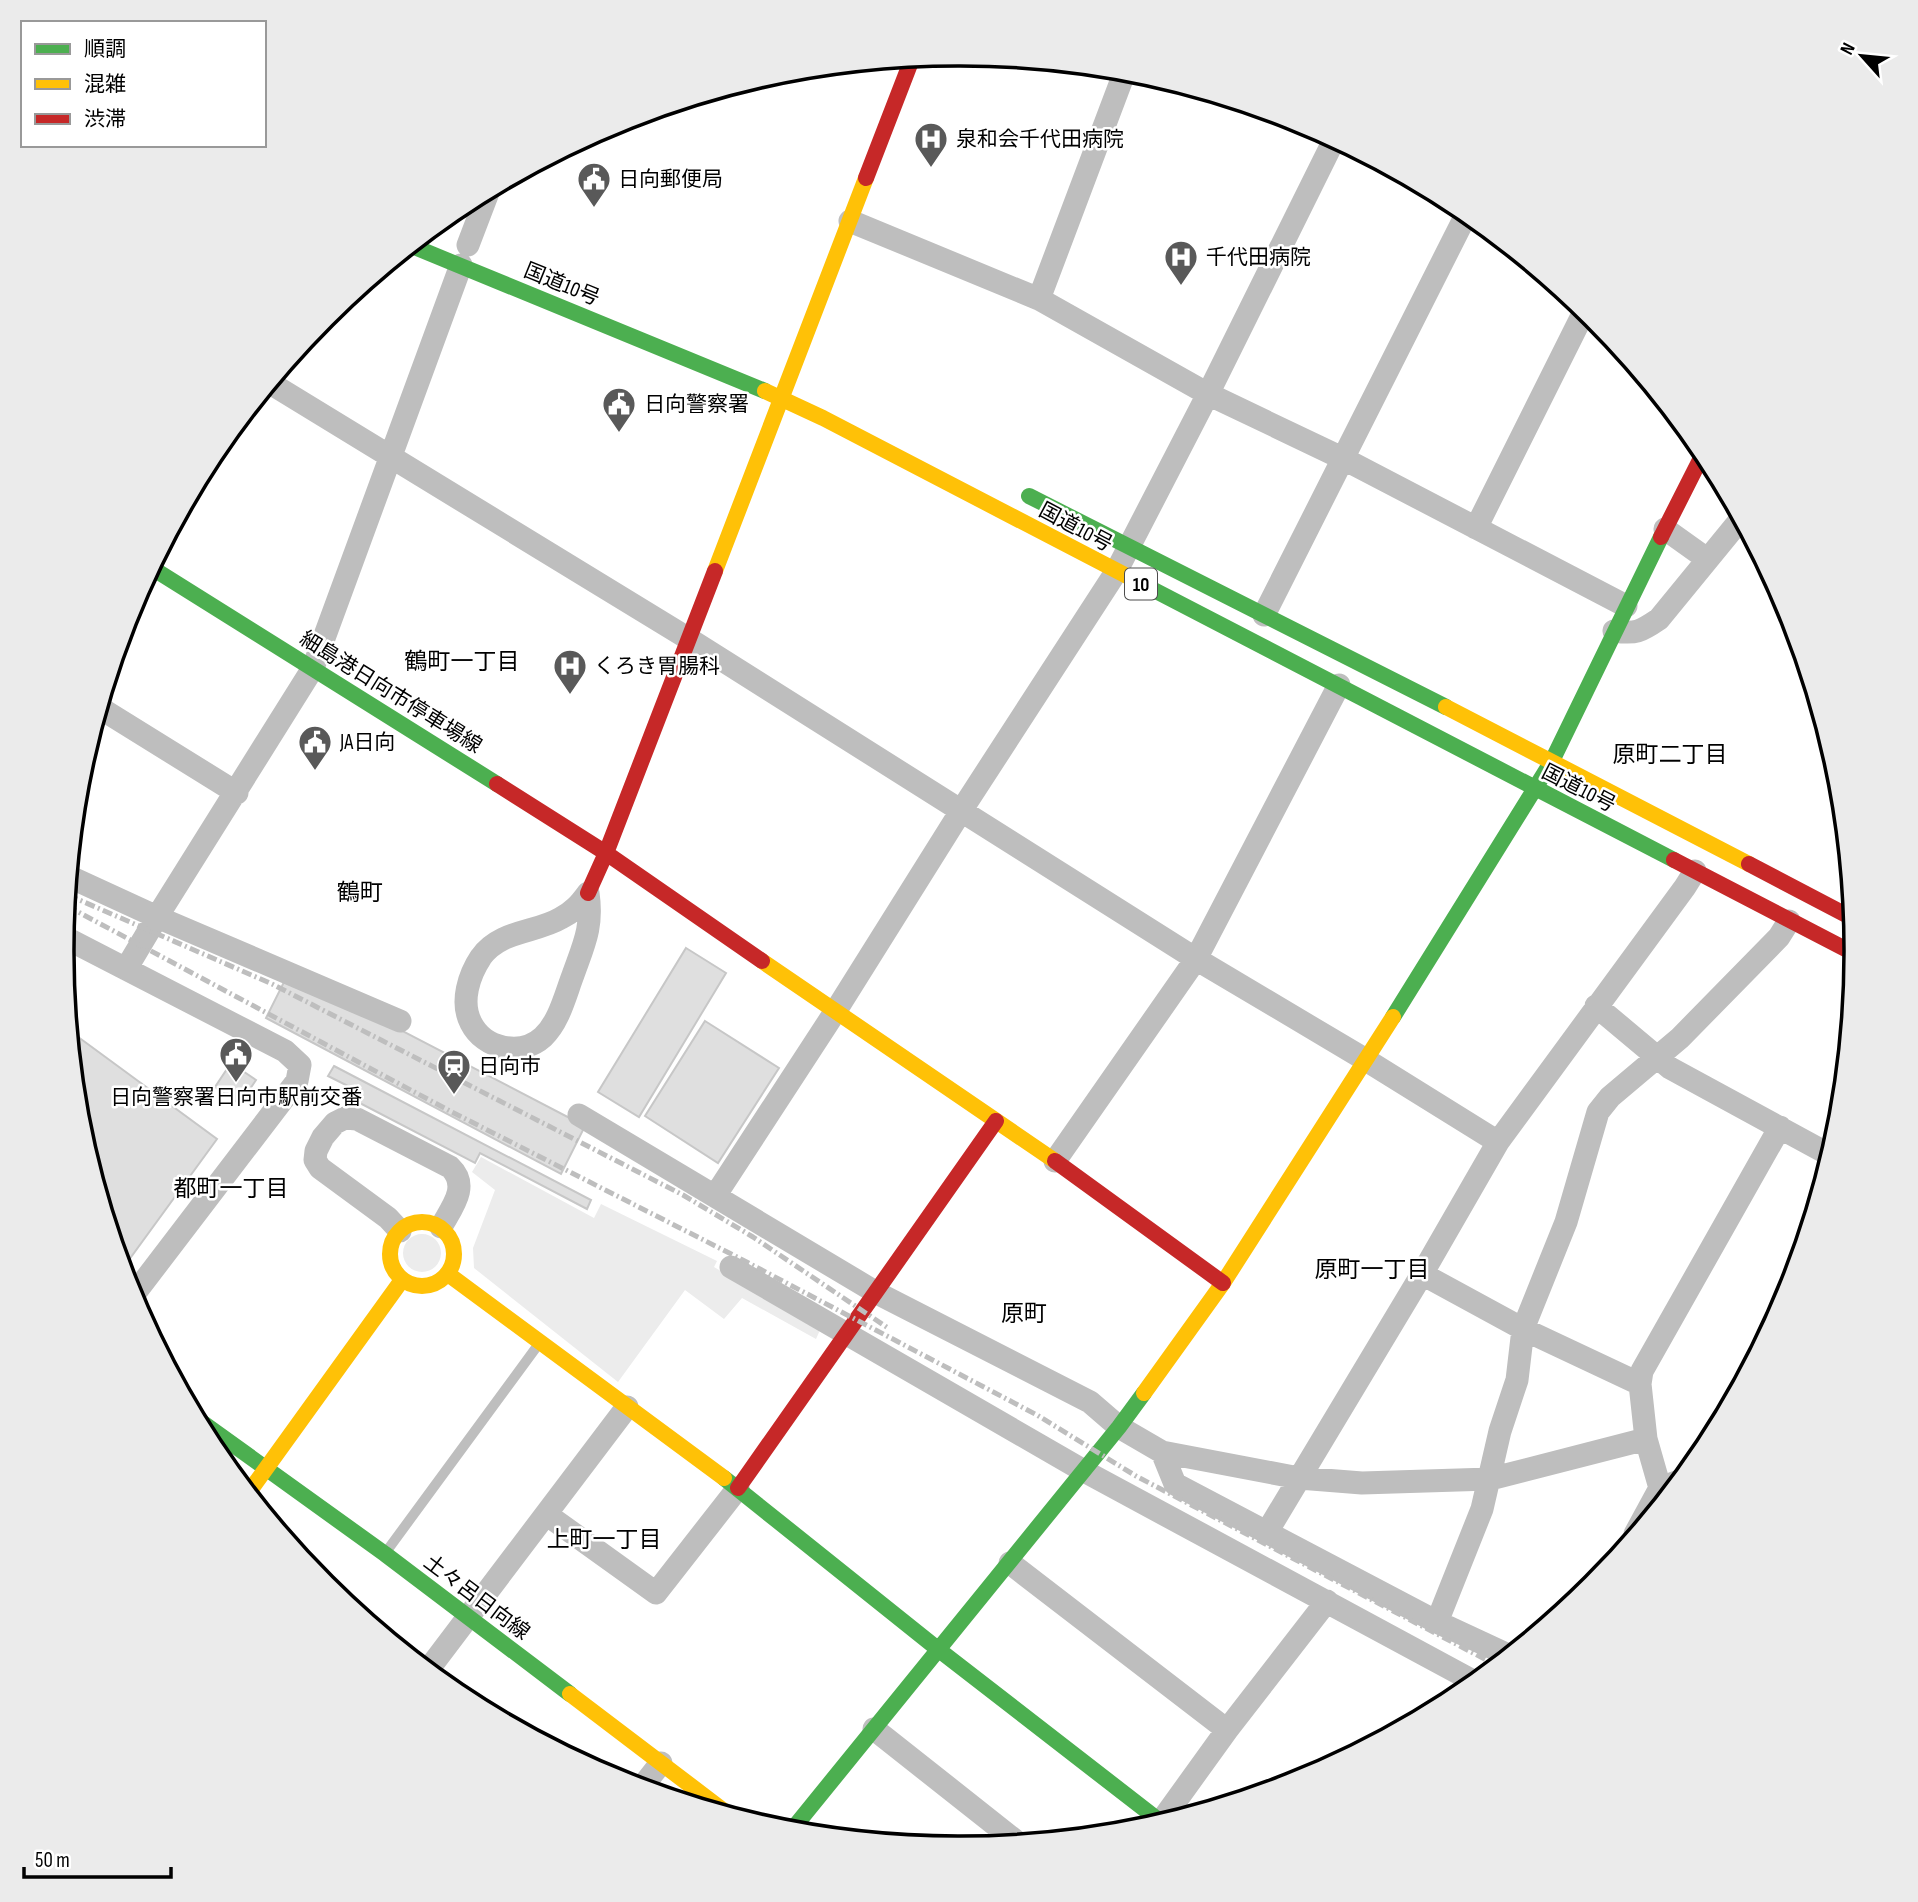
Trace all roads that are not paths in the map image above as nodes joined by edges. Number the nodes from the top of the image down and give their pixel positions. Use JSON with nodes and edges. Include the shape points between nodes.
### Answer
{"nodes":[{"id":1,"x":901,"y":68,"type":"edge"},
{"id":2,"x":1121,"y":81,"type":"edge"},
{"id":3,"x":1330,"y":149,"type":"edge"},
{"id":4,"x":483,"y":207,"type":"edge"},
{"id":5,"x":850,"y":221,"type":"junction"},
{"id":6,"x":1461,"y":224,"type":"edge"},
{"id":7,"x":424,"y":247,"type":"edge"},
{"id":8,"x":466,"y":250,"type":"junction"},
{"id":9,"x":1038,"y":299,"type":"junction"},
{"id":10,"x":1579,"y":321,"type":"edge"},
{"id":11,"x":278,"y":388,"type":"edge"},
{"id":12,"x":1208,"y":394,"type":"junction"},
{"id":13,"x":782,"y":398,"type":"junction"},
{"id":14,"x":391,"y":458,"type":"junction"},
{"id":15,"x":1344,"y":459,"type":"junction"},
{"id":16,"x":1697,"y":465,"type":"edge"},
{"id":17,"x":1019,"y":490,"type":"dead end"},
{"id":18,"x":1734,"y":527,"type":"edge"},
{"id":19,"x":1476,"y":528,"type":"junction"},
{"id":20,"x":1665,"y":529,"type":"junction"},
{"id":21,"x":1129,"y":548,"type":"junction"},
{"id":22,"x":1707,"y":559,"type":"junction"},
{"id":23,"x":1116,"y":572,"type":"junction"},
{"id":24,"x":160,"y":573,"type":"edge"},
{"id":25,"x":1626,"y":606,"type":"junction"},
{"id":26,"x":1264,"y":615,"type":"junction"},
{"id":27,"x":1614,"y":631,"type":"junction"},
{"id":28,"x":689,"y":639,"type":"junction"},
{"id":29,"x":313,"y":668,"type":"junction"},
{"id":30,"x":1339,"y":685,"type":"junction"},
{"id":31,"x":108,"y":713,"type":"edge"},
{"id":32,"x":1552,"y":761,"type":"junction"},
{"id":33,"x":1535,"y":788,"type":"junction"},
{"id":34,"x":237,"y":793,"type":"junction"},
{"id":35,"x":961,"y":811,"type":"junction"},
{"id":36,"x":606,"y":853,"type":"junction"},
{"id":37,"x":1695,"y":871,"type":"junction"},
{"id":38,"x":77,"y":881,"type":"edge"},
{"id":39,"x":588,"y":893,"type":"junction"},
{"id":40,"x":1843,"y":913,"type":"edge"},
{"id":41,"x":157,"y":917,"type":"junction"},
{"id":42,"x":1789,"y":921,"type":"junction"},
{"id":43,"x":74,"y":942,"type":"edge"},
{"id":44,"x":1844,"y":948,"type":"edge"},
{"id":45,"x":1196,"y":959,"type":"junction"},
{"id":46,"x":126,"y":969,"type":"junction"},
{"id":47,"x":1596,"y":1006,"type":"junction"},
{"id":48,"x":835,"y":1012,"type":"junction"},
{"id":49,"x":400,"y":1021,"type":"dead end"},
{"id":50,"x":1657,"y":1057,"type":"junction"},
{"id":51,"x":1366,"y":1060,"type":"junction"},
{"id":52,"x":579,"y":1115,"type":"dead end"},
{"id":53,"x":996,"y":1121,"type":"junction"},
{"id":54,"x":1780,"y":1128,"type":"junction"},
{"id":55,"x":1498,"y":1142,"type":"junction"},
{"id":56,"x":1821,"y":1150,"type":"edge"},
{"id":57,"x":1055,"y":1161,"type":"junction"},
{"id":58,"x":715,"y":1196,"type":"junction"},
{"id":59,"x":441,"y":1227,"type":"junction"},
{"id":60,"x":400,"y":1231,"type":"junction"},
{"id":61,"x":730,"y":1267,"type":"dead end"},
{"id":62,"x":448,"y":1274,"type":"junction"},
{"id":63,"x":1422,"y":1274,"type":"junction"},
{"id":64,"x":402,"y":1280,"type":"junction"},
{"id":65,"x":1223,"y":1283,"type":"junction"},
{"id":66,"x":141,"y":1286,"type":"edge"},
{"id":67,"x":877,"y":1293,"type":"junction"},
{"id":68,"x":1522,"y":1329,"type":"junction"},
{"id":69,"x":847,"y":1335,"type":"junction"},
{"id":70,"x":539,"y":1342,"type":"junction"},
{"id":71,"x":1640,"y":1384,"type":"junction"},
{"id":72,"x":627,"y":1407,"type":"junction"},
{"id":73,"x":1119,"y":1427,"type":"junction"},
{"id":74,"x":219,"y":1434,"type":"edge"},
{"id":75,"x":1646,"y":1439,"type":"junction"},
{"id":76,"x":1162,"y":1452,"type":"junction"},
{"id":77,"x":266,"y":1469,"type":"junction"},
{"id":78,"x":1084,"y":1471,"type":"junction"},
{"id":79,"x":1299,"y":1478,"type":"junction"},
{"id":80,"x":1490,"y":1479,"type":"junction"},
{"id":81,"x":1667,"y":1481,"type":"edge"},
{"id":82,"x":254,"y":1485,"type":"edge"},
{"id":83,"x":738,"y":1488,"type":"junction"},
{"id":84,"x":546,"y":1514,"type":"junction"},
{"id":85,"x":1267,"y":1532,"type":"junction"},
{"id":86,"x":385,"y":1554,"type":"junction"},
{"id":87,"x":1010,"y":1563,"type":"junction"},
{"id":88,"x":1327,"y":1601,"type":"junction"},
{"id":89,"x":469,"y":1617,"type":"junction"},
{"id":90,"x":1437,"y":1622,"type":"junction"},
{"id":91,"x":939,"y":1650,"type":"junction"},
{"id":92,"x":1499,"y":1651,"type":"edge"},
{"id":93,"x":434,"y":1662,"type":"edge"},
{"id":94,"x":1464,"y":1676,"type":"edge"},
{"id":95,"x":874,"y":1729,"type":"junction"},
{"id":96,"x":1227,"y":1730,"type":"junction"},
{"id":97,"x":661,"y":1763,"type":"junction"},
{"id":98,"x":649,"y":1779,"type":"edge"},
{"id":99,"x":708,"y":1798,"type":"edge"},
{"id":100,"x":1169,"y":1810,"type":"edge"},
{"id":101,"x":1150,"y":1814,"type":"edge"},
{"id":102,"x":798,"y":1821,"type":"edge"},
{"id":103,"x":1007,"y":1834,"type":"edge"}],
"edges":[{"from":1,"to":5,"type":"main road"},
{"from":2,"to":9,"type":"street"},
{"from":3,"to":12,"type":"street"},
{"from":4,"to":8,"type":"street"},
{"from":5,"to":9,"type":"street"},
{"from":5,"to":13,"type":"main road"},
{"from":6,"to":15,"type":"street"},
{"from":7,"to":8,"type":"main road","name":"国道10号","number":"10"},
{"from":8,"to":13,"type":"main road","name":"国道10号","number":"10"},
{"from":8,"to":14,"type":"street"},
{"from":9,"to":12,"type":"street"},
{"from":10,"to":19,"type":"street"},
{"from":11,"to":14,"type":"street"},
{"from":12,"to":15,"type":"street"},
{"from":12,"to":21,"type":"street"},
{"from":13,"to":23,"type":"main road","name":"国道10号","number":"10"},
{"from":13,"to":28,"type":"main road"},
{"from":14,"to":28,"type":"street"},
{"from":14,"to":29,"type":"street"},
{"from":15,"to":19,"type":"street"},
{"from":15,"to":26,"type":"street"},
{"from":16,"to":20,"type":"main road"},
{"from":17,"to":21,"type":"main road","name":"国道10号","number":"10"},
{"from":18,"to":22,"type":"street"},
{"from":19,"to":25,"type":"street"},
{"from":20,"to":22,"type":"street"},
{"from":20,"to":25,"type":"main road"},
{"from":21,"to":23,"type":"street"},
{"from":21,"to":26,"type":"main road","name":"国道10号","number":"10"},
{"from":22,"to":27,"type":"street","via":[[1651,625],[1632,634]]},
{"from":23,"to":30,"type":"main road","name":"国道10号","number":"10"},
{"from":23,"to":35,"type":"street"},
{"from":24,"to":29,"type":"main road","name":"細島港日向市停車場線"},
{"from":25,"to":27,"type":"main road"},
{"from":26,"to":32,"type":"main road","name":"国道10号","number":"10"},
{"from":27,"to":32,"type":"main road"},
{"from":28,"to":35,"type":"street"},
{"from":28,"to":36,"type":"main road"},
{"from":29,"to":34,"type":"street"},
{"from":29,"to":36,"type":"main road","name":"細島港日向市停車場線"},
{"from":30,"to":33,"type":"main road","name":"国道10号","number":"10"},
{"from":30,"to":45,"type":"street"},
{"from":31,"to":34,"type":"street"},
{"from":32,"to":33,"type":"main road"},
{"from":32,"to":40,"type":"main road","name":"国道10号","number":"10"},
{"from":33,"to":37,"type":"main road","name":"国道10号","number":"10"},
{"from":33,"to":51,"type":"main road"},
{"from":34,"to":41,"type":"street"},
{"from":35,"to":45,"type":"street"},
{"from":35,"to":48,"type":"street"},
{"from":36,"to":39,"type":"main road"},
{"from":36,"to":48,"type":"main road","name":"細島港日向市停車場線"},
{"from":37,"to":42,"type":"main road","name":"国道10号","number":"10"},
{"from":37,"to":47,"type":"street"},
{"from":38,"to":41,"type":"street"},
{"from":39,"to":39,"type":"street","via":[[591,915],[587,936],[557,1018],[544,1036],[517,1050],[503,1048],[481,1035],[470,1022],[467,989],[483,954],[513,934],[559,920]]},
{"from":41,"to":46,"type":"street"},
{"from":41,"to":49,"type":"street"},
{"from":42,"to":44,"type":"main road","name":"国道10号","number":"10"},
{"from":42,"to":50,"type":"street","via":[[1779,937]]},
{"from":43,"to":46,"type":"street"},
{"from":45,"to":51,"type":"street"},
{"from":45,"to":57,"type":"street"},
{"from":46,"to":66,"type":"street","via":[[285,1051],[300,1065],[297,1081]]},
{"from":47,"to":50,"type":"street"},
{"from":47,"to":55,"type":"street"},
{"from":48,"to":53,"type":"main road","name":"細島港日向市停車場線"},
{"from":48,"to":58,"type":"street"},
{"from":50,"to":54,"type":"street"},
{"from":50,"to":68,"type":"street","via":[[1598,1112],[1566,1222]]},
{"from":51,"to":55,"type":"street"},
{"from":51,"to":65,"type":"main road"},
{"from":52,"to":58,"type":"street"},
{"from":53,"to":57,"type":"main road","name":"細島港日向市停車場線"},
{"from":53,"to":67,"type":"main road"},
{"from":54,"to":56,"type":"street"},
{"from":54,"to":71,"type":"street","via":[[1642,1371]]},
{"from":55,"to":63,"type":"street"},
{"from":57,"to":65,"type":"main road","name":"細島港日向市停車場線"},
{"from":58,"to":67,"type":"street"},
{"from":59,"to":60,"type":"main road","via":[[420,1222]]},
{"from":59,"to":60,"type":"street","via":[[461,1186],[458,1174],[357,1119],[335,1123],[315,1160]]},
{"from":59,"to":62,"type":"main road","via":[[455,1254]]},
{"from":60,"to":64,"type":"main road","via":[[390,1256]]},
{"from":61,"to":69,"type":"street"},
{"from":62,"to":64,"type":"main road","via":[[431,1286]]},
{"from":62,"to":70,"type":"main road"},
{"from":63,"to":68,"type":"street"},
{"from":63,"to":79,"type":"street"},
{"from":64,"to":77,"type":"main road"},
{"from":65,"to":73,"type":"main road"},
{"from":67,"to":69,"type":"main road"},
{"from":67,"to":73,"type":"street","via":[[1090,1402]]},
{"from":68,"to":71,"type":"street"},
{"from":68,"to":80,"type":"street","via":[[1517,1380]]},
{"from":69,"to":78,"type":"street"},
{"from":69,"to":83,"type":"main road"},
{"from":70,"to":72,"type":"main road"},
{"from":70,"to":86,"type":"lane"},
{"from":71,"to":75,"type":"street"},
{"from":72,"to":83,"type":"main road"},
{"from":72,"to":84,"type":"street"},
{"from":73,"to":76,"type":"street"},
{"from":73,"to":78,"type":"main road"},
{"from":74,"to":77,"type":"main road","name":"土々呂日向線"},
{"from":75,"to":80,"type":"street"},
{"from":75,"to":81,"type":"street"},
{"from":76,"to":79,"type":"street"},
{"from":76,"to":85,"type":"street","via":[[1175,1483]]},
{"from":77,"to":82,"type":"main road"},
{"from":77,"to":86,"type":"main road","name":"土々呂日向線"},
{"from":78,"to":87,"type":"main road"},
{"from":78,"to":88,"type":"street"},
{"from":79,"to":80,"type":"street","via":[[1362,1483]]},
{"from":79,"to":85,"type":"street"},
{"from":80,"to":90,"type":"street"},
{"from":83,"to":84,"type":"street","via":[[656,1593]]},
{"from":83,"to":91,"type":"main road"},
{"from":84,"to":89,"type":"street"},
{"from":85,"to":90,"type":"street"},
{"from":86,"to":89,"type":"main road","name":"土々呂日向線"},
{"from":87,"to":91,"type":"main road"},
{"from":87,"to":96,"type":"street"},
{"from":88,"to":94,"type":"street"},
{"from":88,"to":96,"type":"street"},
{"from":89,"to":93,"type":"street"},
{"from":89,"to":97,"type":"main road","name":"土々呂日向線"},
{"from":90,"to":92,"type":"street"},
{"from":91,"to":95,"type":"main road"},
{"from":91,"to":101,"type":"main road"},
{"from":95,"to":102,"type":"main road"},
{"from":95,"to":103,"type":"street"},
{"from":96,"to":100,"type":"street"},
{"from":97,"to":98,"type":"street"},
{"from":97,"to":99,"type":"main road","name":"土々呂日向線"}]}
